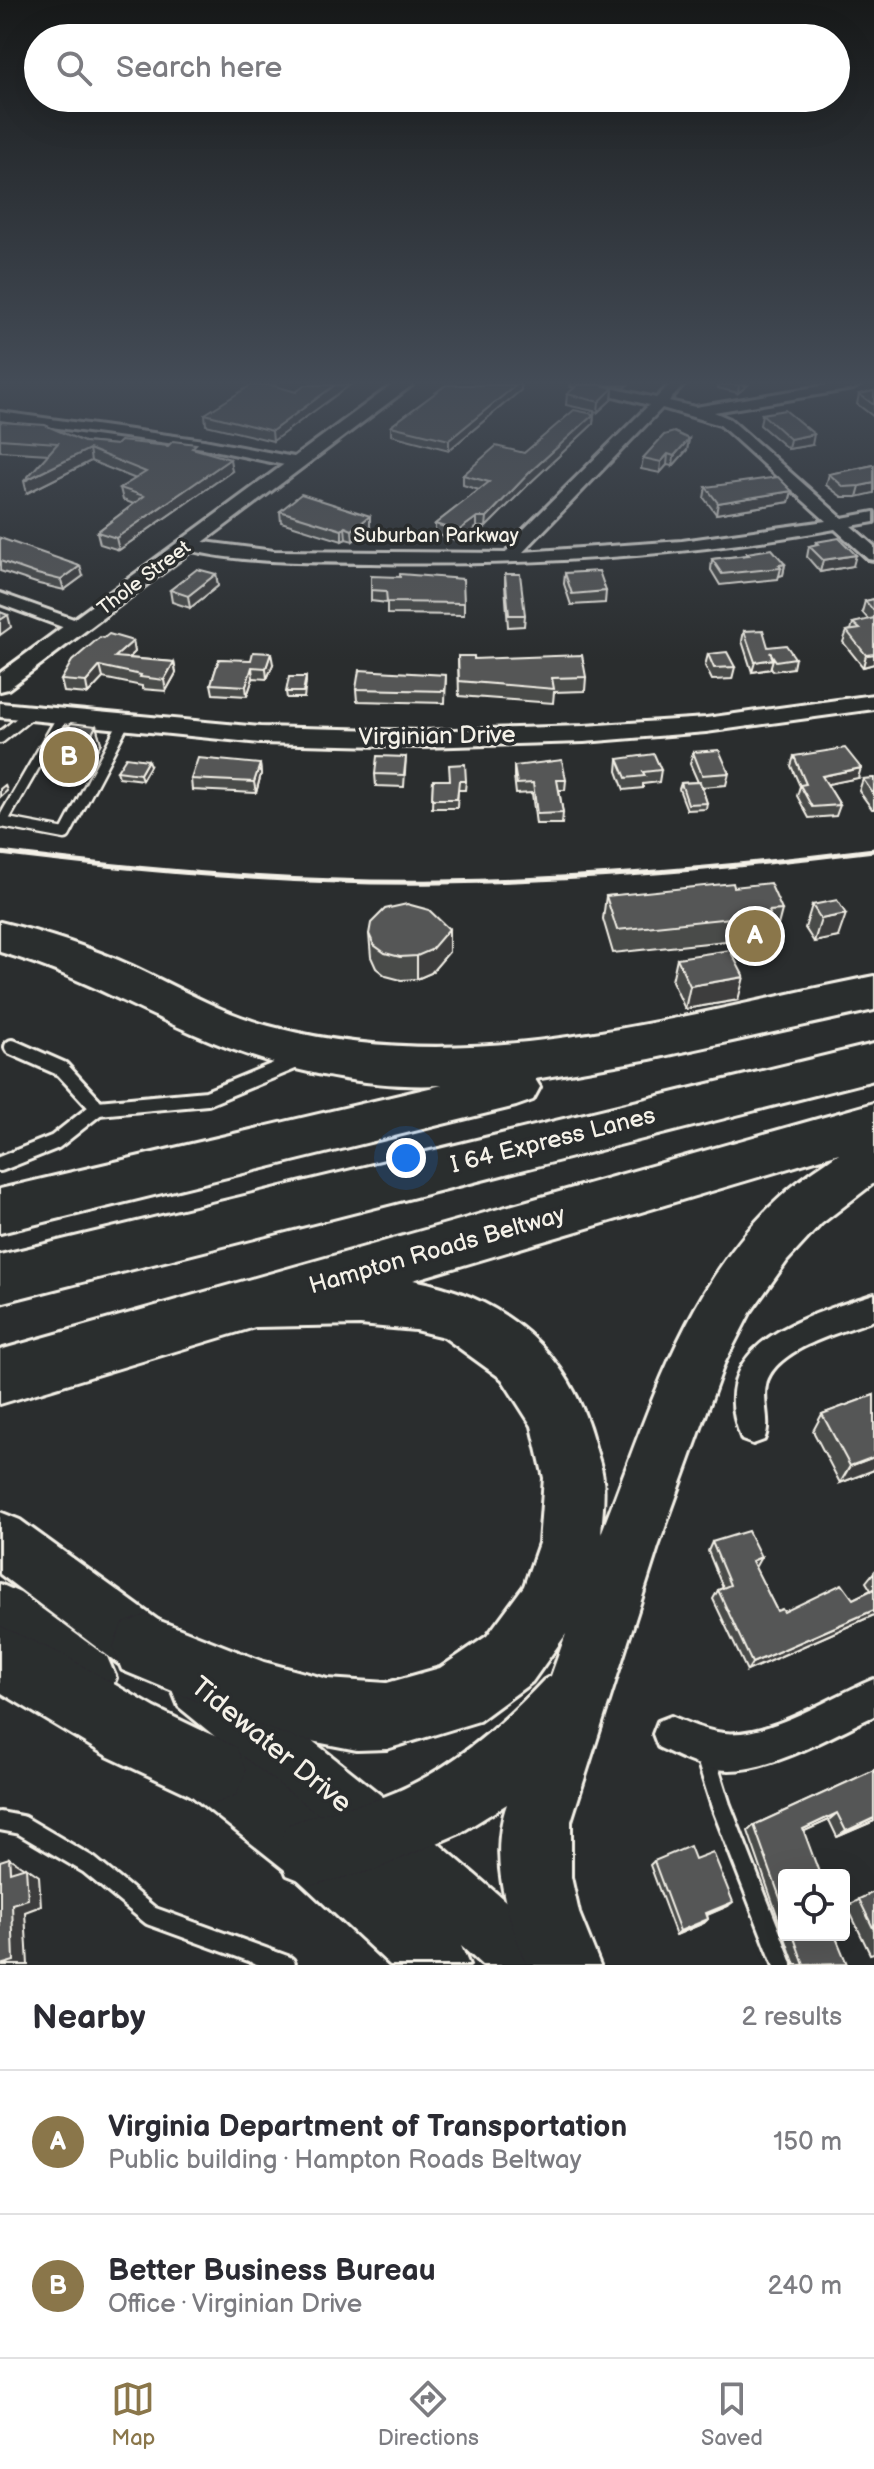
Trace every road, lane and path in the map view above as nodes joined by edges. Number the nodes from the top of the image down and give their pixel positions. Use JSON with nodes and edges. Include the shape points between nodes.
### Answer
{"nodes":[{"id":1,"x":281,"y":477,"type":"edge"},
{"id":2,"x":586,"y":477,"type":"edge"},
{"id":3,"x":787,"y":477,"type":"edge"},
{"id":4,"x":874,"y":517,"type":"edge"},
{"id":5,"x":840,"y":524,"type":"junction"},
{"id":6,"x":189,"y":545,"type":"junction"},
{"id":7,"x":874,"y":555,"type":"edge"},
{"id":8,"x":515,"y":558,"type":"junction"},
{"id":9,"x":0,"y":598,"type":"edge"},
{"id":10,"x":79,"y":627,"type":"junction"},
{"id":11,"x":0,"y":684,"type":"edge"},
{"id":12,"x":874,"y":702,"type":"edge"},
{"id":13,"x":0,"y":710,"type":"edge"},
{"id":14,"x":31,"y":713,"type":"junction"},
{"id":15,"x":63,"y":716,"type":"junction"},
{"id":16,"x":124,"y":722,"type":"junction"},
{"id":17,"x":0,"y":738,"type":"edge"},
{"id":18,"x":0,"y":937,"type":"edge"},
{"id":19,"x":874,"y":993,"type":"edge"},
{"id":20,"x":874,"y":1008,"type":"edge"},
{"id":21,"x":12,"y":1047,"type":"dead end"},
{"id":22,"x":313,"y":1055,"type":"junction"},
{"id":23,"x":874,"y":1062,"type":"edge"},
{"id":24,"x":98,"y":1108,"type":"junction"},
{"id":25,"x":874,"y":1123,"type":"edge"},
{"id":26,"x":874,"y":1155,"type":"edge"},
{"id":27,"x":0,"y":1164,"type":"edge"},
{"id":28,"x":0,"y":1211,"type":"edge"},
{"id":29,"x":0,"y":1279,"type":"edge"},
{"id":30,"x":253,"y":1303,"type":"junction"},
{"id":31,"x":874,"y":1307,"type":"edge"},
{"id":32,"x":0,"y":1377,"type":"edge"},
{"id":33,"x":753,"y":1429,"type":"dead end"},
{"id":34,"x":0,"y":1540,"type":"edge"},
{"id":35,"x":0,"y":1613,"type":"edge"},
{"id":36,"x":145,"y":1647,"type":"junction"},
{"id":37,"x":0,"y":1658,"type":"edge"},
{"id":38,"x":578,"y":1690,"type":"junction"},
{"id":39,"x":874,"y":1697,"type":"edge"},
{"id":40,"x":687,"y":1742,"type":"joint"},
{"id":41,"x":212,"y":1771,"type":"junction"},
{"id":42,"x":0,"y":1821,"type":"edge"},
{"id":43,"x":381,"y":1833,"type":"junction"},
{"id":44,"x":312,"y":1850,"type":"junction"},
{"id":45,"x":286,"y":1965,"type":"edge"},
{"id":46,"x":437,"y":1965,"type":"edge"},
{"id":47,"x":530,"y":1965,"type":"edge"},
{"id":48,"x":563,"y":1965,"type":"edge"},
{"id":49,"x":783,"y":1965,"type":"edge"}],
"edges":[{"from":1,"to":6,"type":"street","name":"Thole Street"},
{"from":2,"to":8,"type":"street","via":[[522,541]]},
{"from":3,"to":5,"type":"street"},
{"from":4,"to":5,"type":"street","name":"Suburban Parkway"},
{"from":5,"to":7,"type":"street"},
{"from":5,"to":8,"type":"street","name":"Suburban Parkway","via":[[661,550]]},
{"from":6,"to":8,"type":"street","name":"Suburban Parkway","via":[[258,556]]},
{"from":6,"to":10,"type":"street","name":"Thole Street"},
{"from":9,"to":10,"type":"street"},
{"from":10,"to":11,"type":"street","name":"Thole Street"},
{"from":12,"to":16,"type":"street","name":"Virginian Drive","via":[[706,725],[422,739],[260,735]]},
{"from":13,"to":14,"type":"street","name":"Virginian Drive"},
{"from":14,"to":15,"type":"street","name":"Virginian Drive"},
{"from":14,"to":17,"type":"lane"},
{"from":15,"to":16,"type":"street","name":"Virginian Drive"},
{"from":15,"to":16,"type":"lane","via":[[2,822],[65,834]]},
{"from":18,"to":22,"type":"highway","via":[[89,966],[229,1031]]},
{"from":19,"to":22,"type":"highway","via":[[550,1062],[432,1069]]},
{"from":20,"to":28,"type":"highway","via":[[458,1100]]},
{"from":21,"to":24,"type":"lane","via":[[62,1069]]},
{"from":22,"to":24,"type":"lane","via":[[207,1098]]},
{"from":23,"to":29,"type":"highway","name":"I 64 Express Lanes"},
{"from":24,"to":27,"type":"lane","via":[[55,1142]]},
{"from":25,"to":30,"type":"highway","name":"Hampton Roads Beltway"},
{"from":26,"to":38,"type":"highway","via":[[803,1208],[769,1245],[709,1335]]},
{"from":30,"to":32,"type":"highway","name":"Hampton Roads Beltway"},
{"from":30,"to":36,"type":"highway","via":[[377,1302],[439,1310],[490,1333],[515,1353],[551,1400],[574,1465],[577,1501],[562,1578],[540,1623],[489,1677],[421,1710],[387,1716],[344,1716],[303,1707]]},
{"from":31,"to":33,"type":"street","via":[[807,1332],[764,1356],[751,1378]]},
{"from":34,"to":36,"type":"highway","name":"Tidewater Drive"},
{"from":35,"to":41,"type":"highway"},
{"from":36,"to":43,"type":"main road","name":"Tidewater Drive"},
{"from":37,"to":41,"type":"highway"},
{"from":38,"to":43,"type":"highway","via":[[538,1737],[445,1806]]},
{"from":38,"to":48,"type":"highway","via":[[536,1821],[533,1856],[543,1913]]},
{"from":39,"to":40,"type":"street","via":[[754,1749],[732,1752]]},
{"from":40,"to":49,"type":"lane","via":[[713,1790]]},
{"from":41,"to":44,"type":"highway"},
{"from":42,"to":45,"type":"lane","via":[[21,1825],[89,1865],[151,1916]]},
{"from":43,"to":44,"type":"highway"},
{"from":43,"to":47,"type":"main road","name":"Tidewater Drive"},
{"from":44,"to":46,"type":"main road"}]}
